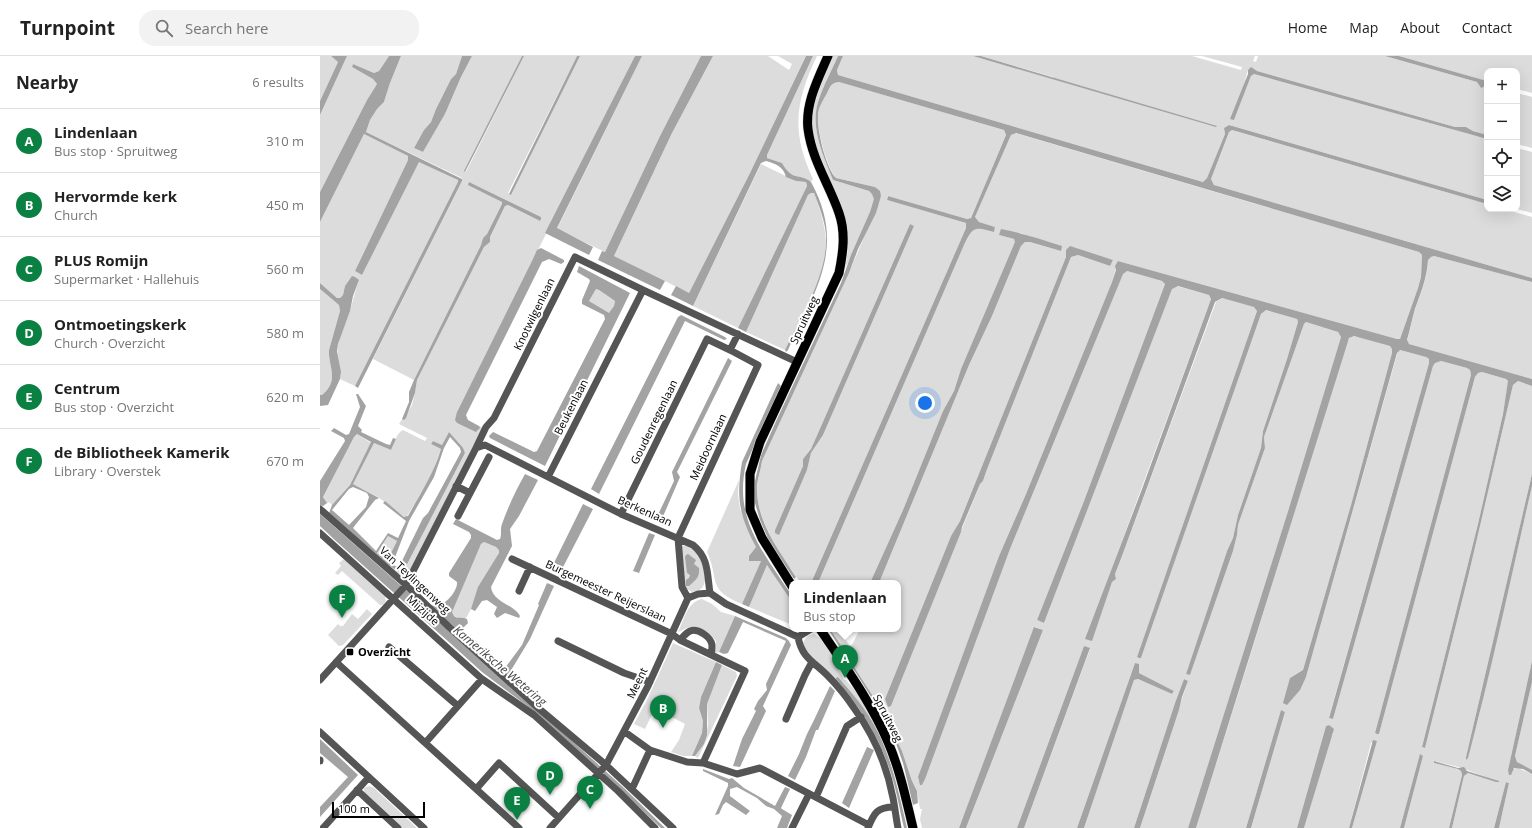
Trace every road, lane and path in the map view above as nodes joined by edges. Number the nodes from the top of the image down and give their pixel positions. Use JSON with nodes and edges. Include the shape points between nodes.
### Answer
{"nodes":[{"id":1,"x":828,"y":56,"type":"edge"},
{"id":2,"x":643,"y":290,"type":"junction"},
{"id":3,"x":738,"y":334,"type":"junction"},
{"id":4,"x":730,"y":350,"type":"junction"},
{"id":5,"x":797,"y":362,"type":"junction"},
{"id":6,"x":476,"y":448,"type":"junction"},
{"id":7,"x":489,"y":457,"type":"dead end"},
{"id":8,"x":548,"y":477,"type":"junction"},
{"id":9,"x":456,"y":486,"type":"junction"},
{"id":10,"x":470,"y":493,"type":"junction"},
{"id":11,"x":320,"y":509,"type":"edge"},
{"id":12,"x":621,"y":514,"type":"junction"},
{"id":13,"x":458,"y":516,"type":"dead end"},
{"id":14,"x":320,"y":533,"type":"edge"},
{"id":15,"x":678,"y":538,"type":"junction"},
{"id":16,"x":512,"y":559,"type":"dead end"},
{"id":17,"x":530,"y":567,"type":"junction"},
{"id":18,"x":789,"y":581,"type":"edge"},
{"id":19,"x":405,"y":586,"type":"junction"},
{"id":20,"x":518,"y":592,"type":"dead end"},
{"id":21,"x":710,"y":593,"type":"junction"},
{"id":22,"x":395,"y":598,"type":"junction"},
{"id":23,"x":688,"y":598,"type":"junction"},
{"id":24,"x":806,"y":632,"type":"edge"},
{"id":25,"x":822,"y":632,"type":"edge"},
{"id":26,"x":672,"y":634,"type":"junction"},
{"id":27,"x":798,"y":637,"type":"junction"},
{"id":28,"x":680,"y":640,"type":"junction"},
{"id":29,"x":558,"y":641,"type":"dead end"},
{"id":30,"x":389,"y":647,"type":"dead end"},
{"id":31,"x":712,"y":655,"type":"junction"},
{"id":32,"x":336,"y":662,"type":"junction"},
{"id":33,"x":812,"y":662,"type":"junction"},
{"id":34,"x":482,"y":679,"type":"junction"},
{"id":35,"x":320,"y":680,"type":"edge"},
{"id":36,"x":650,"y":682,"type":"junction"},
{"id":37,"x":458,"y":706,"type":"junction"},
{"id":38,"x":861,"y":717,"type":"junction"},
{"id":39,"x":786,"y":719,"type":"dead end"},
{"id":40,"x":320,"y":732,"type":"edge"},
{"id":41,"x":625,"y":732,"type":"junction"},
{"id":42,"x":426,"y":742,"type":"junction"},
{"id":43,"x":650,"y":750,"type":"junction"},
{"id":44,"x":703,"y":763,"type":"junction"},
{"id":45,"x":602,"y":770,"type":"junction"},
{"id":46,"x":369,"y":777,"type":"junction"},
{"id":47,"x":477,"y":788,"type":"junction"},
{"id":48,"x":632,"y":789,"type":"junction"},
{"id":49,"x":357,"y":790,"type":"junction"},
{"id":50,"x":812,"y":795,"type":"junction"},
{"id":51,"x":894,"y":807,"type":"junction"},
{"id":52,"x":559,"y":818,"type":"junction"},
{"id":53,"x":869,"y":826,"type":"edge"},
{"id":54,"x":322,"y":828,"type":"edge"},
{"id":55,"x":398,"y":828,"type":"edge"},
{"id":56,"x":424,"y":828,"type":"edge"},
{"id":57,"x":519,"y":828,"type":"edge"},
{"id":58,"x":550,"y":828,"type":"edge"},
{"id":59,"x":655,"y":828,"type":"edge"},
{"id":60,"x":673,"y":828,"type":"edge"},
{"id":61,"x":792,"y":828,"type":"edge"},
{"id":62,"x":898,"y":828,"type":"edge"},
{"id":63,"x":913,"y":828,"type":"edge"}],
"edges":[{"from":1,"to":5,"type":"main road","name":"Spruitweg","via":[[809,106],[808,129],[815,159],[839,213],[844,251],[840,273]]},
{"from":2,"to":3,"type":"street"},
{"from":2,"to":6,"type":"street","name":"Knotwilgenlaan","via":[[575,257],[494,418],[486,427]]},
{"from":2,"to":8,"type":"street","name":"Beukenlaan"},
{"from":3,"to":4,"type":"street"},
{"from":3,"to":5,"type":"street"},
{"from":4,"to":12,"type":"street","name":"Goudenregenlaan","via":[[707,339]]},
{"from":4,"to":15,"type":"street","name":"Meidoornlaan","via":[[758,365]]},
{"from":5,"to":18,"type":"main road","name":"Spruitweg","via":[[760,442],[750,474],[749,491],[750,510],[762,538]]},
{"from":6,"to":8,"type":"street","via":[[485,445]]},
{"from":6,"to":9,"type":"street"},
{"from":7,"to":10,"type":"street"},
{"from":8,"to":12,"type":"street","name":"Berkenlaan"},
{"from":9,"to":10,"type":"street"},
{"from":9,"to":19,"type":"street"},
{"from":10,"to":13,"type":"street"},
{"from":11,"to":19,"type":"street","name":"Van Teylingenweg"},
{"from":12,"to":15,"type":"street","name":"Berkenlaan"},
{"from":14,"to":22,"type":"street","name":"Mijzijde"},
{"from":15,"to":21,"type":"street","via":[[692,545],[703,555]]},
{"from":15,"to":23,"type":"street","name":"Berkenlaan","via":[[682,588]]},
{"from":16,"to":17,"type":"street","name":"Burgemeester Reijerslaan"},
{"from":17,"to":20,"type":"street","name":"Burgemeester Reijerslaan"},
{"from":17,"to":26,"type":"street","name":"Burgemeester Reijerslaan"},
{"from":19,"to":22,"type":"street"},
{"from":19,"to":45,"type":"street","name":"Van Teylingenweg"},
{"from":21,"to":23,"type":"street"},
{"from":21,"to":27,"type":"street","via":[[726,604]]},
{"from":22,"to":32,"type":"street"},
{"from":22,"to":34,"type":"street","name":"Mijzijde"},
{"from":23,"to":26,"type":"street","name":"Meent"},
{"from":24,"to":27,"type":"street"},
{"from":25,"to":63,"type":"main road","name":"Spruitweg","via":[[867,702],[888,742],[906,796]]},
{"from":26,"to":28,"type":"street","name":"Burgemeester Reijerslaan"},
{"from":26,"to":36,"type":"street","name":"Meent"},
{"from":27,"to":33,"type":"street","via":[[800,648]]},
{"from":28,"to":31,"type":"street","name":"Burgemeester Reijerslaan"},
{"from":28,"to":31,"type":"street","via":[[689,631],[701,633],[712,644]]},
{"from":29,"to":36,"type":"street"},
{"from":30,"to":37,"type":"street"},
{"from":31,"to":44,"type":"street","name":"Burgemeester Reijerslaan","via":[[745,671]]},
{"from":32,"to":35,"type":"street"},
{"from":32,"to":42,"type":"street"},
{"from":33,"to":38,"type":"street","via":[[826,674]]},
{"from":33,"to":39,"type":"street"},
{"from":34,"to":37,"type":"street"},
{"from":34,"to":45,"type":"street","name":"Mijzijde","via":[[534,714]]},
{"from":36,"to":41,"type":"street","name":"Meent"},
{"from":37,"to":42,"type":"street"},
{"from":38,"to":50,"type":"street","via":[[847,726]]},
{"from":38,"to":51,"type":"street","via":[[882,760]]},
{"from":40,"to":46,"type":"street"},
{"from":41,"to":43,"type":"street"},
{"from":41,"to":45,"type":"street","name":"Meent"},
{"from":42,"to":47,"type":"street"},
{"from":43,"to":44,"type":"street","via":[[687,762]]},
{"from":43,"to":48,"type":"street"},
{"from":44,"to":50,"type":"street","via":[[737,774],[760,768]]},
{"from":45,"to":48,"type":"street","name":"Van Teylingenweg"},
{"from":45,"to":52,"type":"street","name":"Meent"},
{"from":45,"to":59,"type":"street","name":"Mijzijde"},
{"from":46,"to":49,"type":"street"},
{"from":46,"to":56,"type":"street"},
{"from":47,"to":52,"type":"street","via":[[500,763]]},
{"from":47,"to":57,"type":"street"},
{"from":48,"to":60,"type":"street","name":"Van Teylingenweg"},
{"from":49,"to":54,"type":"street"},
{"from":49,"to":55,"type":"street"},
{"from":50,"to":53,"type":"street"},
{"from":50,"to":61,"type":"street"},
{"from":51,"to":53,"type":"street","via":[[884,807],[875,813]]},
{"from":51,"to":62,"type":"street"},
{"from":52,"to":58,"type":"street","name":"Meent"}]}
